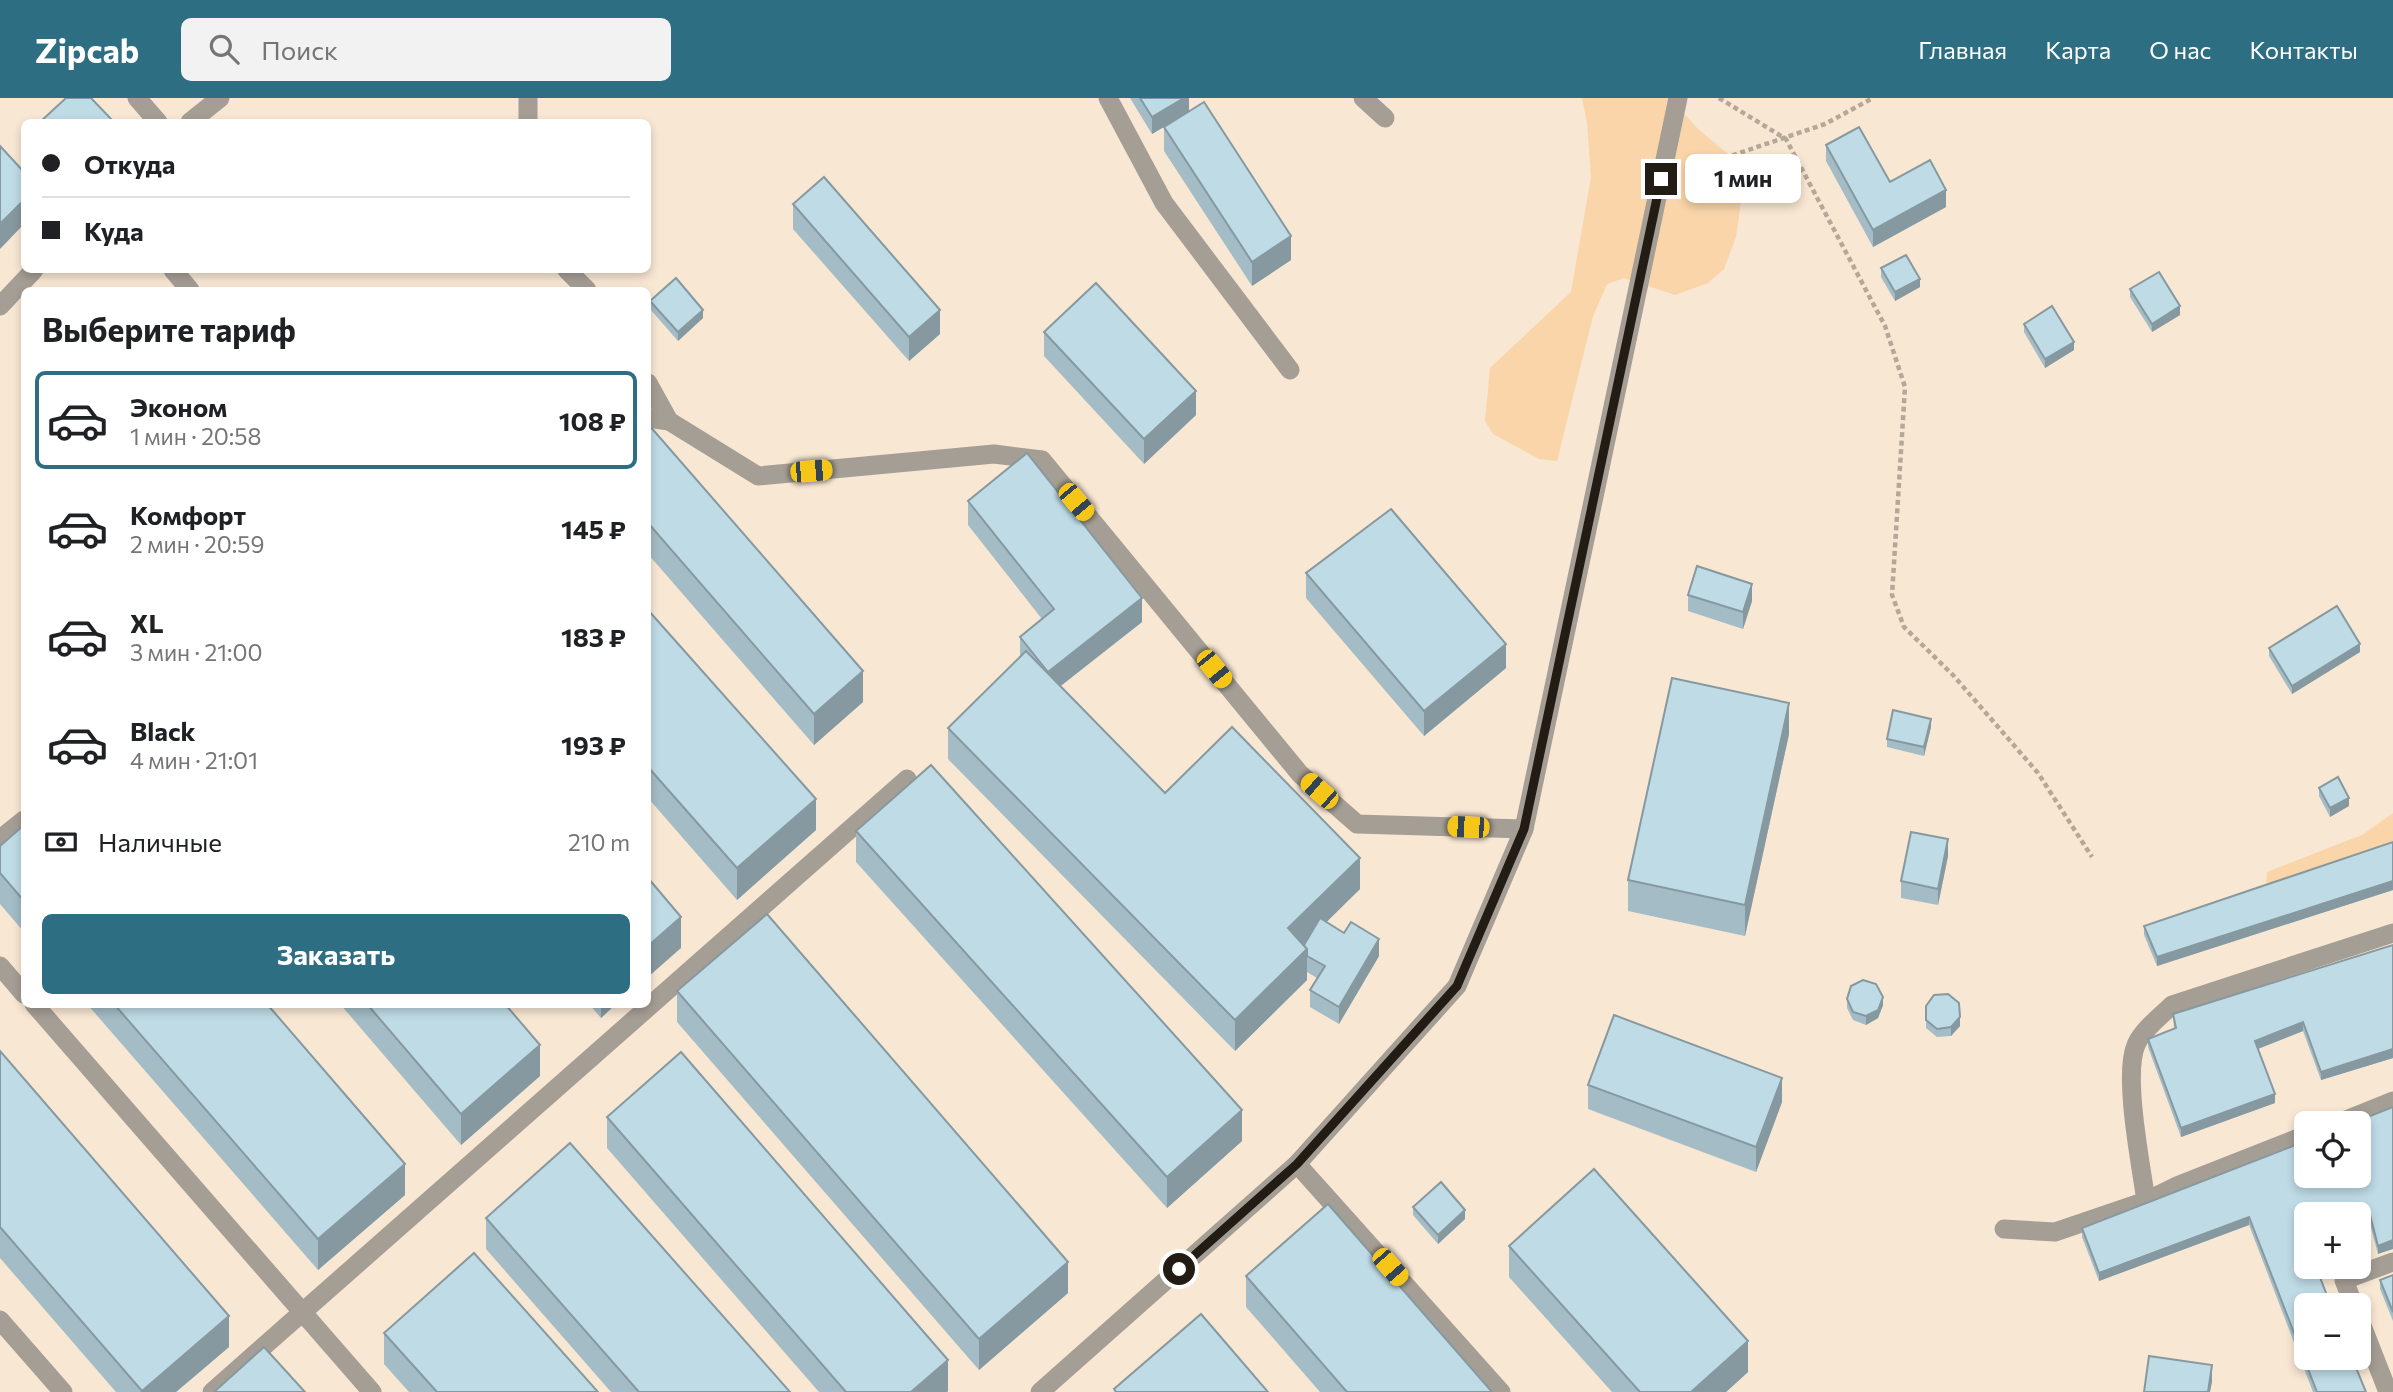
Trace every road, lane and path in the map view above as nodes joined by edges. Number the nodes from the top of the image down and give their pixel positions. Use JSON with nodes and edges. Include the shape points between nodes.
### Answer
{"nodes":[{"id":1,"x":137,"y":98,"type":"edge"},
{"id":2,"x":220,"y":98,"type":"edge"},
{"id":3,"x":528,"y":98,"type":"edge"},
{"id":4,"x":1108,"y":98,"type":"edge"},
{"id":5,"x":1363,"y":98,"type":"edge"},
{"id":6,"x":1678,"y":98,"type":"edge"},
{"id":7,"x":1719,"y":98,"type":"edge"},
{"id":8,"x":1873,"y":98,"type":"edge"},
{"id":9,"x":1385,"y":118,"type":"dead end"},
{"id":10,"x":155,"y":119,"type":"edge"},
{"id":11,"x":194,"y":119,"type":"edge"},
{"id":12,"x":528,"y":119,"type":"edge"},
{"id":13,"x":1786,"y":139,"type":"junction"},
{"id":14,"x":1661,"y":179,"type":"junction"},
{"id":15,"x":31,"y":273,"type":"edge"},
{"id":16,"x":176,"y":273,"type":"edge"},
{"id":17,"x":570,"y":273,"type":"edge"},
{"id":18,"x":187,"y":287,"type":"edge"},
{"id":19,"x":583,"y":287,"type":"edge"},
{"id":20,"x":0,"y":306,"type":"edge"},
{"id":21,"x":1290,"y":370,"type":"dead end"},
{"id":22,"x":651,"y":388,"type":"edge"},
{"id":23,"x":651,"y":418,"type":"edge"},
{"id":24,"x":669,"y":421,"type":"junction"},
{"id":25,"x":907,"y":779,"type":"dead end"},
{"id":26,"x":21,"y":822,"type":"edge"},
{"id":27,"x":1524,"y":829,"type":"junction"},
{"id":28,"x":0,"y":839,"type":"edge"},
{"id":29,"x":2092,"y":857,"type":"dead end"},
{"id":30,"x":2393,"y":933,"type":"edge"},
{"id":31,"x":0,"y":966,"type":"edge"},
{"id":32,"x":21,"y":990,"type":"edge"},
{"id":33,"x":651,"y":1006,"type":"edge"},
{"id":34,"x":37,"y":1008,"type":"edge"},
{"id":35,"x":648,"y":1008,"type":"edge"},
{"id":36,"x":2393,"y":1101,"type":"edge"},
{"id":37,"x":2368,"y":1111,"type":"edge"},
{"id":38,"x":2294,"y":1140,"type":"edge"},
{"id":39,"x":1297,"y":1164,"type":"junction"},
{"id":40,"x":2146,"y":1201,"type":"junction"},
{"id":41,"x":2004,"y":1230,"type":"dead end"},
{"id":42,"x":2393,"y":1262,"type":"edge"},
{"id":43,"x":2349,"y":1293,"type":"edge"},
{"id":44,"x":303,"y":1314,"type":"junction"},
{"id":45,"x":0,"y":1320,"type":"edge"},
{"id":46,"x":2371,"y":1344,"type":"edge"},
{"id":47,"x":2388,"y":1381,"type":"edge"},
{"id":48,"x":63,"y":1392,"type":"edge"},
{"id":49,"x":212,"y":1392,"type":"edge"},
{"id":50,"x":372,"y":1392,"type":"edge"},
{"id":51,"x":1041,"y":1392,"type":"edge"},
{"id":52,"x":1501,"y":1392,"type":"edge"}],
"edges":[{"from":1,"to":10,"type":"street"},
{"from":2,"to":11,"type":"street"},
{"from":3,"to":12,"type":"street"},
{"from":4,"to":21,"type":"street","via":[[1164,203]]},
{"from":5,"to":9,"type":"street"},
{"from":6,"to":14,"type":"street"},
{"from":7,"to":13,"type":"path"},
{"from":8,"to":13,"type":"path"},
{"from":13,"to":14,"type":"path"},
{"from":13,"to":29,"type":"path","via":[[1885,326],[1905,387],[1892,595],[1904,627],[2038,773]]},
{"from":14,"to":27,"type":"street"},
{"from":15,"to":20,"type":"street"},
{"from":16,"to":18,"type":"street"},
{"from":17,"to":19,"type":"street"},
{"from":22,"to":24,"type":"street"},
{"from":23,"to":24,"type":"street"},
{"from":24,"to":27,"type":"street","via":[[758,476],[994,454],[1042,460],[1300,774],[1357,824]]},
{"from":25,"to":33,"type":"street"},
{"from":26,"to":28,"type":"street"},
{"from":27,"to":39,"type":"street","via":[[1457,986]]},
{"from":30,"to":40,"type":"street","via":[[2172,1005],[2152,1024],[2136,1043],[2130,1071]]},
{"from":31,"to":32,"type":"street"},
{"from":34,"to":44,"type":"street"},
{"from":35,"to":44,"type":"street"},
{"from":36,"to":37,"type":"street"},
{"from":38,"to":40,"type":"street"},
{"from":39,"to":51,"type":"street"},
{"from":39,"to":52,"type":"street"},
{"from":40,"to":41,"type":"street","via":[[2055,1233]]},
{"from":42,"to":43,"type":"street","via":[[2344,1280]]},
{"from":44,"to":49,"type":"street"},
{"from":44,"to":50,"type":"street"},
{"from":45,"to":48,"type":"street"},
{"from":46,"to":47,"type":"street"}]}
